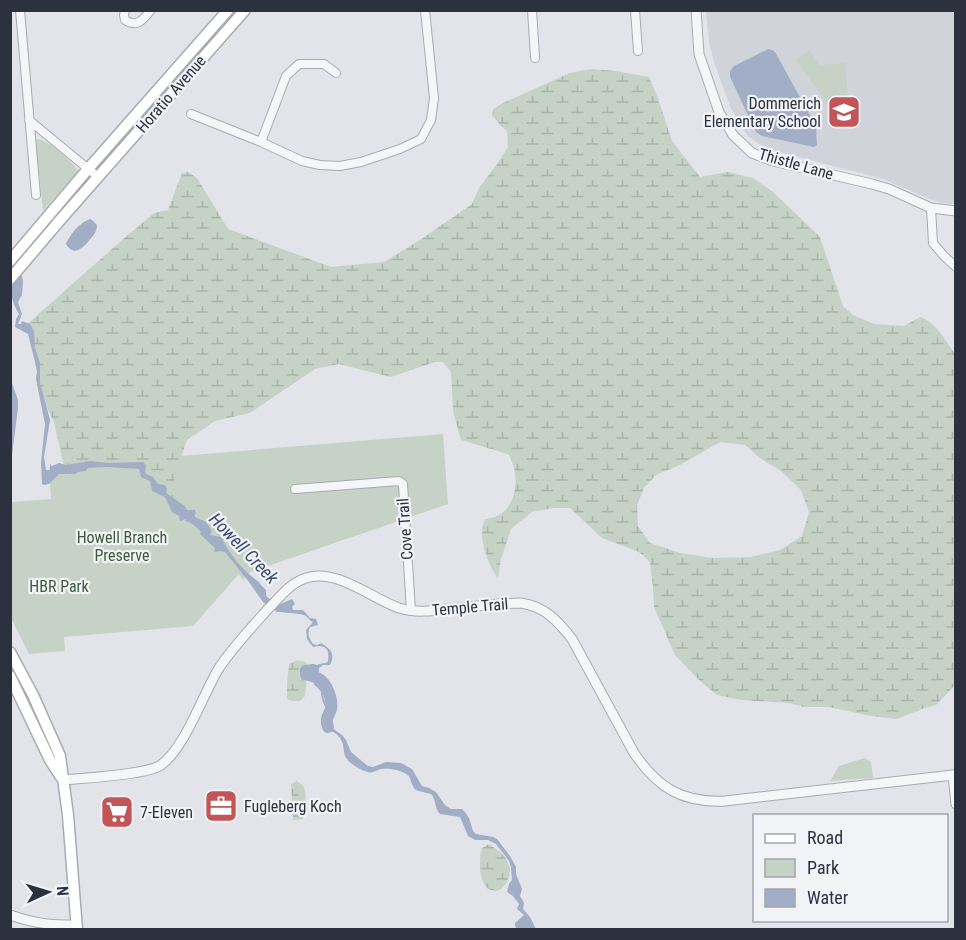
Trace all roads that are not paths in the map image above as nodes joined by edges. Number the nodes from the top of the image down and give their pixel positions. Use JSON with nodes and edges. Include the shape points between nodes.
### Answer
{"nodes":[{"id":1,"x":20,"y":10,"type":"edge"},
{"id":2,"x":125,"y":10,"type":"edge"},
{"id":3,"x":151,"y":10,"type":"edge"},
{"id":4,"x":228,"y":10,"type":"edge"},
{"id":5,"x":245,"y":10,"type":"edge"},
{"id":6,"x":425,"y":10,"type":"edge"},
{"id":7,"x":532,"y":10,"type":"edge"},
{"id":8,"x":635,"y":10,"type":"edge"},
{"id":9,"x":696,"y":10,"type":"edge"},
{"id":10,"x":638,"y":51,"type":"dead end"},
{"id":11,"x":535,"y":58,"type":"dead end"},
{"id":12,"x":184,"y":60,"type":"junction"},
{"id":13,"x":194,"y":68,"type":"junction"},
{"id":14,"x":336,"y":73,"type":"dead end"},
{"id":15,"x":191,"y":114,"type":"dead end"},
{"id":16,"x":29,"y":120,"type":"junction"},
{"id":17,"x":261,"y":142,"type":"junction"},
{"id":18,"x":88,"y":169,"type":"junction"},
{"id":19,"x":98,"y":177,"type":"junction"},
{"id":20,"x":36,"y":195,"type":"dead end"},
{"id":21,"x":931,"y":208,"type":"junction"},
{"id":22,"x":956,"y":212,"type":"edge"},
{"id":23,"x":14,"y":263,"type":"edge"},
{"id":24,"x":956,"y":267,"type":"edge"},
{"id":25,"x":10,"y":279,"type":"edge"},
{"id":26,"x":295,"y":489,"type":"dead end"},
{"id":27,"x":411,"y":611,"type":"junction"},
{"id":28,"x":10,"y":652,"type":"edge"},
{"id":29,"x":10,"y":676,"type":"edge"},
{"id":30,"x":954,"y":774,"type":"edge"},
{"id":31,"x":63,"y":780,"type":"junction"},
{"id":32,"x":956,"y":804,"type":"edge"},
{"id":33,"x":10,"y":915,"type":"edge"},
{"id":34,"x":77,"y":927,"type":"edge"}],
"edges":[{"from":1,"to":16,"type":"street"},
{"from":2,"to":3,"type":"street","via":[[125,20],[137,24]]},
{"from":4,"to":12,"type":"main road","name":"Horatio Avenue"},
{"from":5,"to":13,"type":"main road","name":"Horatio Avenue"},
{"from":6,"to":17,"type":"street","via":[[434,98],[431,120],[421,139],[340,166],[302,161]]},
{"from":7,"to":11,"type":"street"},
{"from":8,"to":10,"type":"street"},
{"from":9,"to":21,"type":"street","name":"Thistle Lane","via":[[699,54],[718,112],[733,135],[752,153],[880,186]]},
{"from":12,"to":13,"type":"main road"},
{"from":12,"to":18,"type":"main road","name":"Horatio Avenue"},
{"from":13,"to":19,"type":"main road","name":"Horatio Avenue"},
{"from":14,"to":17,"type":"street","via":[[324,64],[299,64],[286,76]]},
{"from":15,"to":17,"type":"street"},
{"from":16,"to":18,"type":"street"},
{"from":16,"to":20,"type":"street"},
{"from":18,"to":19,"type":"street"},
{"from":18,"to":23,"type":"main road","name":"Horatio Avenue"},
{"from":19,"to":23,"type":"main road","name":"Horatio Avenue"},
{"from":21,"to":22,"type":"street","name":"Thistle Lane"},
{"from":21,"to":24,"type":"street","via":[[933,243]]},
{"from":23,"to":25,"type":"main road"},
{"from":26,"to":27,"type":"street","name":"Cove Trail","via":[[393,480],[403,484]]},
{"from":27,"to":30,"type":"street","name":"Temple Trail","via":[[521,603],[546,612],[572,639],[644,768],[666,788],[692,799],[725,801]]},
{"from":27,"to":31,"type":"street","name":"Temple Trail","via":[[320,576],[297,581],[227,657],[183,737],[160,765],[145,772]]},
{"from":28,"to":31,"type":"main road","via":[[60,756]]},
{"from":29,"to":31,"type":"main road"},
{"from":30,"to":32,"type":"street"},
{"from":31,"to":34,"type":"main road"},
{"from":33,"to":34,"type":"street","via":[[48,926]]}]}
